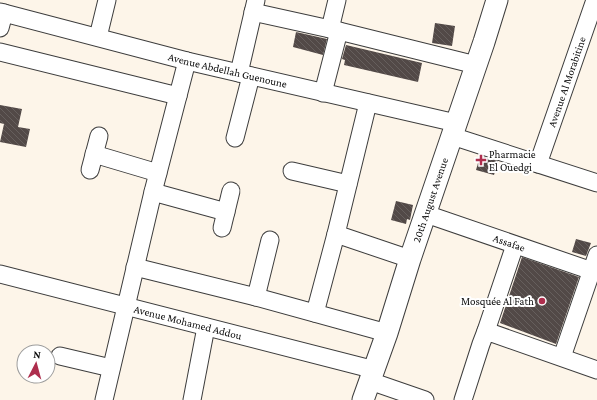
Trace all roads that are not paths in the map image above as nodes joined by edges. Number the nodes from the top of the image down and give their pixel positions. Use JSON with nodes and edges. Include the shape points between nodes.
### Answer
{"nodes":[{"id":1,"x":108,"y":0,"type":"edge"},
{"id":2,"x":336,"y":0,"type":"edge"},
{"id":3,"x":495,"y":0,"type":"edge"},
{"id":4,"x":595,"y":0,"type":"edge"},
{"id":5,"x":254,"y":6,"type":"edge"},
{"id":6,"x":1,"y":17,"type":"edge"},
{"id":7,"x":334,"y":30,"type":"junction"},
{"id":8,"x":98,"y":37,"type":"junction"},
{"id":9,"x":0,"y":52,"type":"edge"},
{"id":10,"x":187,"y":60,"type":"junction"},
{"id":11,"x":476,"y":65,"type":"junction"},
{"id":12,"x":245,"y":74,"type":"junction"},
{"id":13,"x":323,"y":93,"type":"junction"},
{"id":14,"x":178,"y":96,"type":"junction"},
{"id":15,"x":368,"y":103,"type":"junction"},
{"id":16,"x":454,"y":130,"type":"junction"},
{"id":17,"x":99,"y":136,"type":"dead end"},
{"id":18,"x":235,"y":138,"type":"dead end"},
{"id":19,"x":94,"y":154,"type":"junction"},
{"id":20,"x":538,"y":164,"type":"junction"},
{"id":21,"x":90,"y":170,"type":"dead end"},
{"id":22,"x":292,"y":170,"type":"dead end"},
{"id":23,"x":158,"y":173,"type":"junction"},
{"id":24,"x":348,"y":184,"type":"junction"},
{"id":25,"x":597,"y":184,"type":"edge"},
{"id":26,"x":231,"y":191,"type":"dead end"},
{"id":27,"x":153,"y":192,"type":"junction"},
{"id":28,"x":426,"y":214,"type":"junction"},
{"id":29,"x":336,"y":234,"type":"junction"},
{"id":30,"x":270,"y":240,"type":"dead end"},
{"id":31,"x":515,"y":245,"type":"junction"},
{"id":32,"x":597,"y":255,"type":"edge"},
{"id":33,"x":410,"y":259,"type":"junction"},
{"id":34,"x":135,"y":267,"type":"junction"},
{"id":35,"x":592,"y":270,"type":"junction"},
{"id":36,"x":0,"y":274,"type":"edge"},
{"id":37,"x":256,"y":297,"type":"junction"},
{"id":38,"x":125,"y":306,"type":"junction"},
{"id":39,"x":315,"y":313,"type":"junction"},
{"id":40,"x":206,"y":327,"type":"junction"},
{"id":41,"x":486,"y":331,"type":"junction"},
{"id":42,"x":387,"y":333,"type":"junction"},
{"id":43,"x":60,"y":356,"type":"dead end"},
{"id":44,"x":562,"y":358,"type":"junction"},
{"id":45,"x":111,"y":368,"type":"junction"},
{"id":46,"x":597,"y":370,"type":"edge"},
{"id":47,"x":369,"y":384,"type":"edge"},
{"id":48,"x":104,"y":400,"type":"edge"},
{"id":49,"x":192,"y":400,"type":"edge"},
{"id":50,"x":425,"y":400,"type":"edge"},
{"id":51,"x":463,"y":400,"type":"edge"}],
"edges":[{"from":1,"to":8,"type":"street"},
{"from":2,"to":7,"type":"street"},
{"from":3,"to":11,"type":"street","name":"20th August Avenue"},
{"from":4,"to":20,"type":"street","name":"Avenue Al Morabitine"},
{"from":5,"to":7,"type":"street"},
{"from":5,"to":12,"type":"street"},
{"from":6,"to":8,"type":"street","name":"Avenue Abdellah Guenoune"},
{"from":7,"to":11,"type":"street"},
{"from":7,"to":13,"type":"street"},
{"from":8,"to":10,"type":"street","name":"Avenue Abdellah Guenoune"},
{"from":9,"to":14,"type":"street"},
{"from":10,"to":12,"type":"street","name":"Avenue Abdellah Guenoune"},
{"from":10,"to":14,"type":"street"},
{"from":11,"to":16,"type":"street","name":"20th August Avenue"},
{"from":12,"to":13,"type":"street","name":"Avenue Abdellah Guenoune"},
{"from":12,"to":18,"type":"street"},
{"from":13,"to":15,"type":"street","name":"Avenue Abdellah Guenoune"},
{"from":14,"to":23,"type":"street"},
{"from":15,"to":16,"type":"street","name":"Avenue Abdellah Guenoune"},
{"from":15,"to":24,"type":"street"},
{"from":16,"to":20,"type":"street","name":"Avenue Abdellah Guenoune"},
{"from":16,"to":28,"type":"street","name":"20th August Avenue"},
{"from":17,"to":19,"type":"street"},
{"from":19,"to":21,"type":"street"},
{"from":19,"to":23,"type":"street"},
{"from":20,"to":25,"type":"street","name":"Avenue Abdellah Guenoune"},
{"from":22,"to":24,"type":"street"},
{"from":23,"to":27,"type":"street"},
{"from":24,"to":29,"type":"street"},
{"from":26,"to":27,"type":"street","via":[[224,220]]},
{"from":27,"to":34,"type":"street"},
{"from":28,"to":31,"type":"street","name":"Assafae"},
{"from":28,"to":33,"type":"street","name":"20th August Avenue"},
{"from":29,"to":33,"type":"street"},
{"from":29,"to":39,"type":"street"},
{"from":30,"to":37,"type":"street"},
{"from":31,"to":35,"type":"street","name":"Assafae"},
{"from":31,"to":41,"type":"street"},
{"from":32,"to":35,"type":"street"},
{"from":33,"to":42,"type":"street","name":"20th August Avenue"},
{"from":34,"to":37,"type":"street"},
{"from":34,"to":38,"type":"street"},
{"from":35,"to":44,"type":"street"},
{"from":36,"to":38,"type":"street","name":"Avenue Mohamed Addou"},
{"from":37,"to":39,"type":"street"},
{"from":38,"to":40,"type":"street","name":"Avenue Mohamed Addou"},
{"from":38,"to":45,"type":"street"},
{"from":39,"to":42,"type":"street"},
{"from":40,"to":47,"type":"street","name":"Avenue Mohamed Addou"},
{"from":40,"to":49,"type":"street"},
{"from":41,"to":44,"type":"street"},
{"from":41,"to":51,"type":"street"},
{"from":42,"to":47,"type":"street","name":"20th August Avenue"},
{"from":43,"to":45,"type":"street"},
{"from":44,"to":46,"type":"street"},
{"from":45,"to":48,"type":"street"},
{"from":47,"to":50,"type":"street","name":"Avenue Mohamed Addou"}]}
